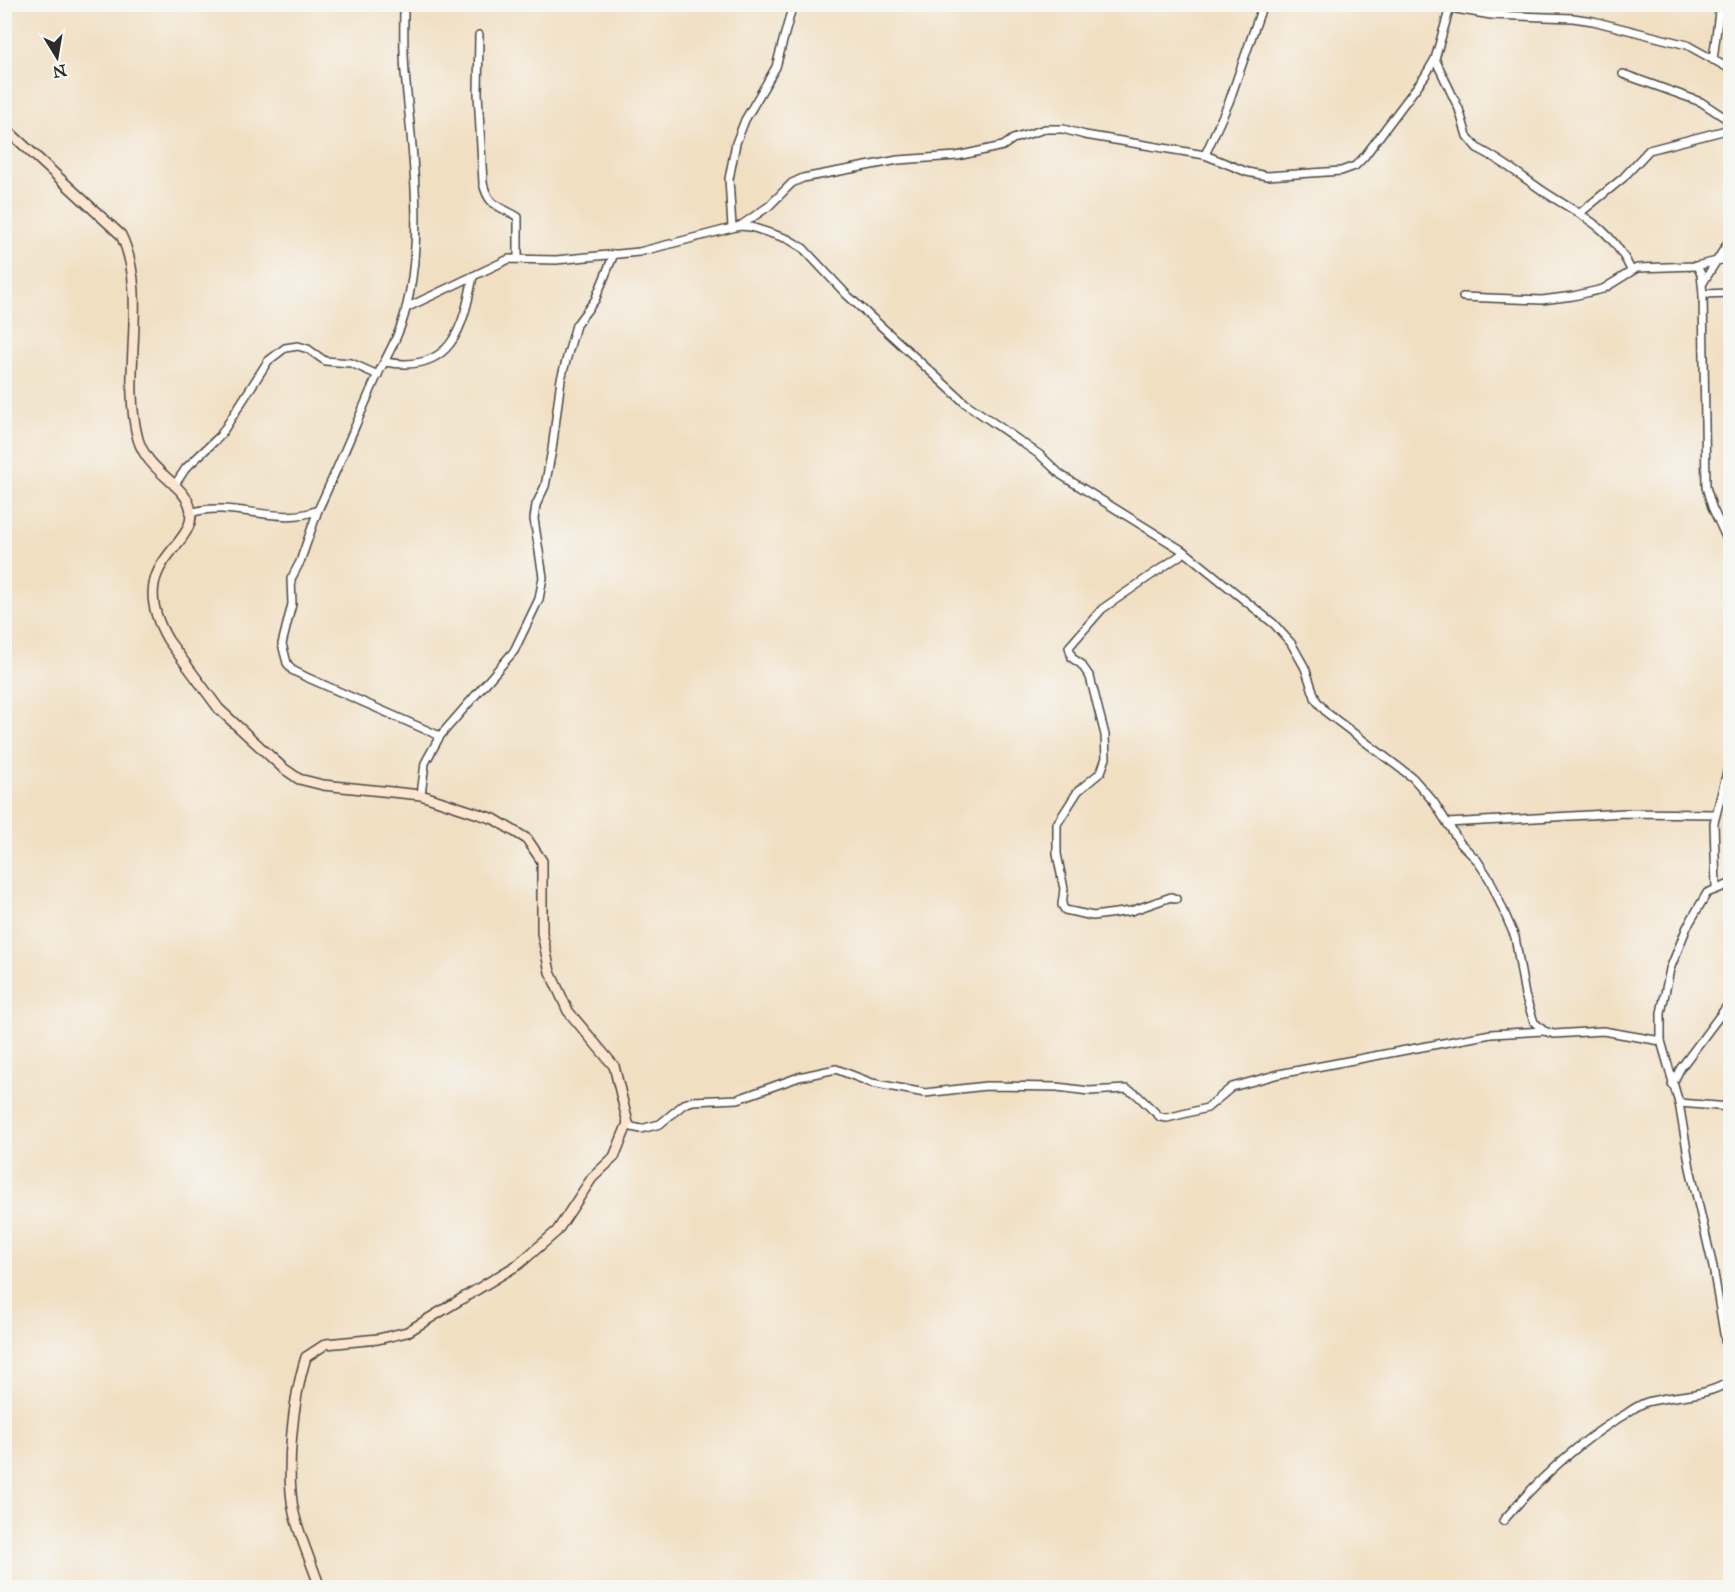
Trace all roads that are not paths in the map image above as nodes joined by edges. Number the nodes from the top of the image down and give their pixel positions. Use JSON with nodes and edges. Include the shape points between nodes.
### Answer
{"nodes":[{"id":1,"x":404,"y":4,"type":"edge"},
{"id":2,"x":793,"y":4,"type":"edge"},
{"id":3,"x":1263,"y":4,"type":"edge"},
{"id":4,"x":1720,"y":4,"type":"edge"},
{"id":5,"x":1450,"y":6,"type":"edge"},
{"id":6,"x":479,"y":35,"type":"dead end"},
{"id":7,"x":1435,"y":59,"type":"junction"},
{"id":8,"x":1713,"y":60,"type":"junction"},
{"id":9,"x":1731,"y":69,"type":"edge"},
{"id":10,"x":1623,"y":74,"type":"dead end"},
{"id":11,"x":1731,"y":121,"type":"edge"},
{"id":12,"x":4,"y":127,"type":"edge"},
{"id":13,"x":1731,"y":129,"type":"edge"},
{"id":14,"x":1205,"y":155,"type":"junction"},
{"id":15,"x":1580,"y":213,"type":"junction"},
{"id":16,"x":736,"y":227,"type":"junction"},
{"id":17,"x":1731,"y":239,"type":"edge"},
{"id":18,"x":614,"y":254,"type":"junction"},
{"id":19,"x":518,"y":258,"type":"junction"},
{"id":20,"x":1731,"y":258,"type":"edge"},
{"id":21,"x":1718,"y":261,"type":"junction"},
{"id":22,"x":1697,"y":266,"type":"junction"},
{"id":23,"x":1631,"y":270,"type":"junction"},
{"id":24,"x":473,"y":276,"type":"junction"},
{"id":25,"x":1703,"y":284,"type":"junction"},
{"id":26,"x":1731,"y":293,"type":"edge"},
{"id":27,"x":1703,"y":294,"type":"junction"},
{"id":28,"x":1463,"y":297,"type":"dead end"},
{"id":29,"x":406,"y":308,"type":"junction"},
{"id":30,"x":385,"y":362,"type":"junction"},
{"id":31,"x":378,"y":375,"type":"junction"},
{"id":32,"x":174,"y":486,"type":"junction"},
{"id":33,"x":318,"y":510,"type":"junction"},
{"id":34,"x":190,"y":513,"type":"junction"},
{"id":35,"x":1731,"y":546,"type":"edge"},
{"id":36,"x":1185,"y":552,"type":"junction"},
{"id":37,"x":440,"y":736,"type":"junction"},
{"id":38,"x":1731,"y":760,"type":"edge"},
{"id":39,"x":1730,"y":768,"type":"edge"},
{"id":40,"x":421,"y":795,"type":"junction"},
{"id":41,"x":1715,"y":814,"type":"junction"},
{"id":42,"x":1447,"y":823,"type":"junction"},
{"id":43,"x":1731,"y":884,"type":"edge"},
{"id":44,"x":1716,"y":888,"type":"junction"},
{"id":45,"x":1176,"y":899,"type":"dead end"},
{"id":46,"x":1731,"y":1002,"type":"edge"},
{"id":47,"x":1544,"y":1031,"type":"junction"},
{"id":48,"x":1661,"y":1041,"type":"junction"},
{"id":49,"x":1672,"y":1084,"type":"junction"},
{"id":50,"x":1679,"y":1103,"type":"junction"},
{"id":51,"x":1731,"y":1107,"type":"edge"},
{"id":52,"x":628,"y":1123,"type":"junction"},
{"id":53,"x":1731,"y":1370,"type":"edge"},
{"id":54,"x":1731,"y":1381,"type":"edge"},
{"id":55,"x":1503,"y":1521,"type":"dead end"},
{"id":56,"x":320,"y":1587,"type":"edge"}],
"edges":[{"from":1,"to":29,"type":"street","via":[[415,211],[414,255]]},
{"from":2,"to":16,"type":"street","via":[[776,67],[745,120],[736,144],[729,179]]},
{"from":3,"to":14,"type":"street","via":[[1229,102]]},
{"from":4,"to":8,"type":"street"},
{"from":5,"to":7,"type":"street"},
{"from":5,"to":8,"type":"street","via":[[1491,15],[1582,19],[1687,45]]},
{"from":6,"to":19,"type":"street","via":[[483,183],[494,206],[518,217]]},
{"from":7,"to":14,"type":"street","via":[[1355,166],[1329,173],[1267,176]]},
{"from":7,"to":15,"type":"street","via":[[1467,136],[1477,148]]},
{"from":8,"to":9,"type":"street"},
{"from":10,"to":11,"type":"street","via":[[1701,102]]},
{"from":12,"to":32,"type":"street","via":[[121,235],[132,266],[130,381],[138,439],[152,466]]},
{"from":13,"to":15,"type":"street","via":[[1649,150],[1623,178]]},
{"from":14,"to":16,"type":"street","via":[[1045,129],[1003,146],[957,156],[898,160],[803,178]]},
{"from":15,"to":23,"type":"street","via":[[1602,228],[1622,251]]},
{"from":16,"to":18,"type":"street","via":[[679,244]]},
{"from":16,"to":36,"type":"street","via":[[769,232],[803,248],[847,295],[965,403],[1040,455],[1060,475]]},
{"from":17,"to":21,"type":"street"},
{"from":18,"to":19,"type":"street","via":[[536,261]]},
{"from":18,"to":37,"type":"street","via":[[595,300],[576,325],[561,379],[552,450],[534,519],[543,577],[539,599],[514,651]]},
{"from":19,"to":24,"type":"street","via":[[500,261]]},
{"from":20,"to":21,"type":"street"},
{"from":21,"to":22,"type":"street"},
{"from":21,"to":25,"type":"street"},
{"from":22,"to":23,"type":"street"},
{"from":22,"to":25,"type":"street"},
{"from":23,"to":28,"type":"street","via":[[1603,289],[1573,296],[1542,300]]},
{"from":24,"to":29,"type":"street"},
{"from":24,"to":30,"type":"street","via":[[466,315],[453,341],[420,364]]},
{"from":25,"to":27,"type":"street"},
{"from":26,"to":27,"type":"street"},
{"from":27,"to":35,"type":"street","via":[[1706,487]]},
{"from":29,"to":30,"type":"street"},
{"from":30,"to":31,"type":"street"},
{"from":31,"to":32,"type":"street","via":[[351,363],[325,361],[308,349],[285,348],[267,361],[220,436],[186,468]]},
{"from":31,"to":33,"type":"street"},
{"from":32,"to":34,"type":"street","via":[[183,494]]},
{"from":33,"to":34,"type":"street","via":[[294,515],[223,508]]},
{"from":33,"to":37,"type":"street","via":[[291,579],[292,604],[282,645],[287,663],[306,677]]},
{"from":34,"to":40,"type":"street","via":[[186,530],[154,575],[153,602],[161,628],[219,709],[300,779]]},
{"from":36,"to":42,"type":"street","via":[[1274,624],[1291,643],[1316,700],[1327,713],[1413,778]]},
{"from":36,"to":45,"type":"street","via":[[1102,609],[1069,647],[1072,658],[1090,677],[1105,735],[1106,758],[1101,772],[1078,791],[1055,830],[1065,910],[1093,916]]},
{"from":37,"to":40,"type":"street","via":[[425,763]]},
{"from":38,"to":39,"type":"street"},
{"from":39,"to":41,"type":"street"},
{"from":40,"to":52,"type":"street","via":[[494,819],[536,849],[542,861],[542,933],[550,972],[568,1011],[614,1066]]},
{"from":41,"to":42,"type":"street","via":[[1625,813]]},
{"from":41,"to":44,"type":"street"},
{"from":42,"to":47,"type":"street","via":[[1478,860],[1499,899],[1515,937],[1530,1015]]},
{"from":43,"to":44,"type":"street"},
{"from":44,"to":48,"type":"street","via":[[1699,903],[1670,969],[1661,1013]]},
{"from":46,"to":49,"type":"street"},
{"from":47,"to":48,"type":"street","via":[[1603,1031]]},
{"from":47,"to":52,"type":"street","via":[[1491,1034],[1279,1074],[1232,1087],[1207,1108],[1167,1118],[1126,1089],[986,1086],[925,1093],[872,1083],[836,1069],[799,1077],[738,1099],[693,1101],[660,1124],[641,1129]]},
{"from":48,"to":49,"type":"street"},
{"from":49,"to":50,"type":"street"},
{"from":50,"to":51,"type":"street"},
{"from":50,"to":53,"type":"street"},
{"from":52,"to":56,"type":"street","via":[[614,1157],[592,1178],[557,1231],[519,1264],[407,1332],[326,1344],[306,1357],[298,1386],[291,1497]]},
{"from":54,"to":55,"type":"street","via":[[1710,1390],[1647,1402],[1585,1438]]}]}
